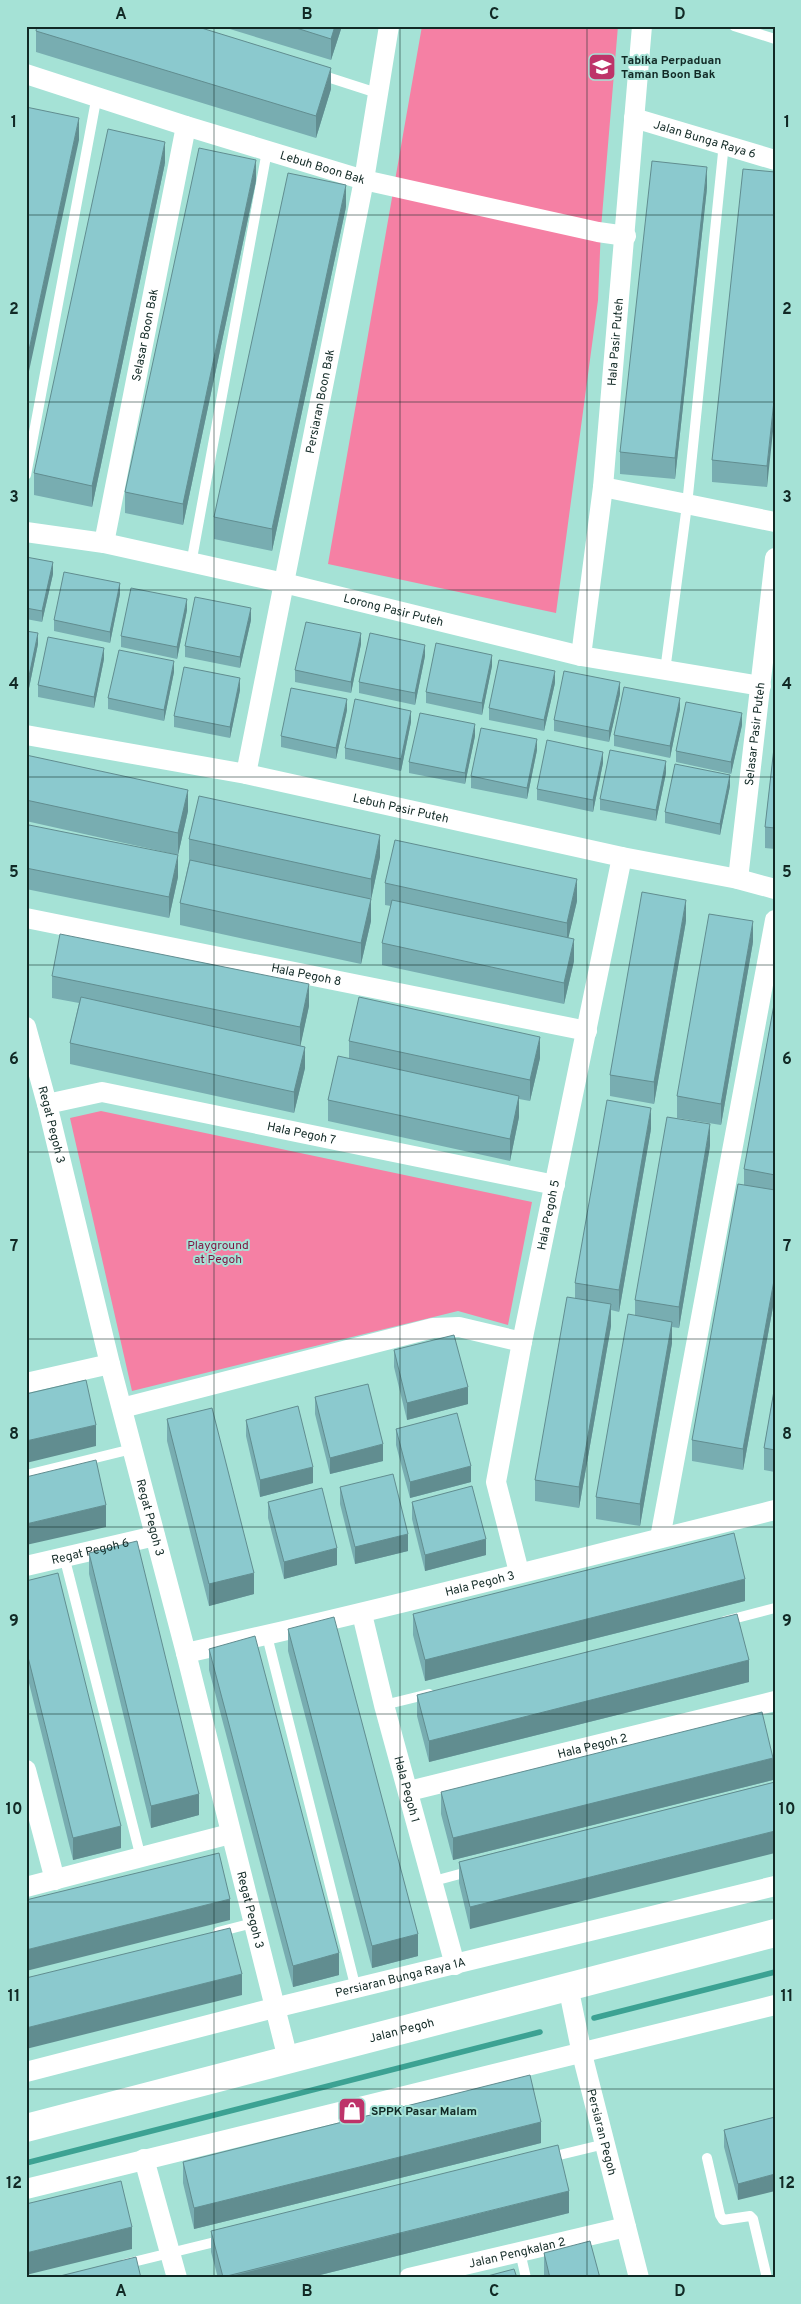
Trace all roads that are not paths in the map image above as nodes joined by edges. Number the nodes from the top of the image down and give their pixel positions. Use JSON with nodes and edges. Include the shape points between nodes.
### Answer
{"nodes":[{"id":1,"x":389,"y":26,"type":"edge"},
{"id":2,"x":642,"y":26,"type":"edge"},
{"id":3,"x":734,"y":26,"type":"edge"},
{"id":4,"x":775,"y":39,"type":"edge"},
{"id":5,"x":310,"y":72,"type":"edge"},
{"id":6,"x":26,"y":74,"type":"edge"},
{"id":7,"x":377,"y":93,"type":"junction"},
{"id":8,"x":97,"y":96,"type":"junction"},
{"id":9,"x":634,"y":118,"type":"junction"},
{"id":10,"x":186,"y":126,"type":"junction"},
{"id":11,"x":724,"y":143,"type":"junction"},
{"id":12,"x":267,"y":151,"type":"junction"},
{"id":13,"x":775,"y":160,"type":"edge"},
{"id":14,"x":364,"y":180,"type":"junction"},
{"id":15,"x":626,"y":236,"type":"junction"},
{"id":16,"x":26,"y":475,"type":"edge"},
{"id":17,"x":603,"y":487,"type":"junction"},
{"id":18,"x":687,"y":505,"type":"junction"},
{"id":19,"x":775,"y":522,"type":"edge"},
{"id":20,"x":26,"y":532,"type":"edge"},
{"id":21,"x":104,"y":543,"type":"junction"},
{"id":22,"x":775,"y":558,"type":"edge"},
{"id":23,"x":191,"y":564,"type":"junction"},
{"id":24,"x":284,"y":583,"type":"junction"},
{"id":25,"x":581,"y":656,"type":"junction"},
{"id":26,"x":665,"y":671,"type":"junction"},
{"id":27,"x":761,"y":686,"type":"junction"},
{"id":28,"x":26,"y":735,"type":"edge"},
{"id":29,"x":246,"y":774,"type":"junction"},
{"id":30,"x":622,"y":857,"type":"junction"},
{"id":31,"x":738,"y":879,"type":"junction"},
{"id":32,"x":775,"y":889,"type":"edge"},
{"id":33,"x":26,"y":918,"type":"edge"},
{"id":34,"x":775,"y":920,"type":"edge"},
{"id":35,"x":26,"y":1027,"type":"edge"},
{"id":36,"x":587,"y":1031,"type":"junction"},
{"id":37,"x":47,"y":1104,"type":"junction"},
{"id":38,"x":555,"y":1185,"type":"junction"},
{"id":39,"x":522,"y":1342,"type":"junction"},
{"id":40,"x":110,"y":1364,"type":"junction"},
{"id":41,"x":26,"y":1383,"type":"edge"},
{"id":42,"x":122,"y":1408,"type":"junction"},
{"id":43,"x":132,"y":1450,"type":"junction"},
{"id":44,"x":26,"y":1476,"type":"edge"},
{"id":45,"x":775,"y":1510,"type":"edge"},
{"id":46,"x":155,"y":1536,"type":"junction"},
{"id":47,"x":660,"y":1538,"type":"junction"},
{"id":48,"x":64,"y":1556,"type":"junction"},
{"id":49,"x":26,"y":1566,"type":"edge"},
{"id":50,"x":519,"y":1572,"type":"junction"},
{"id":51,"x":775,"y":1608,"type":"edge"},
{"id":52,"x":362,"y":1614,"type":"junction"},
{"id":53,"x":718,"y":1622,"type":"edge"},
{"id":54,"x":267,"y":1636,"type":"junction"},
{"id":55,"x":186,"y":1653,"type":"junction"},
{"id":56,"x":441,"y":1691,"type":"edge"},
{"id":57,"x":775,"y":1701,"type":"edge"},
{"id":58,"x":384,"y":1705,"type":"junction"},
{"id":59,"x":26,"y":1770,"type":"edge"},
{"id":60,"x":409,"y":1791,"type":"junction"},
{"id":61,"x":230,"y":1834,"type":"junction"},
{"id":62,"x":141,"y":1858,"type":"junction"},
{"id":63,"x":481,"y":1869,"type":"edge"},
{"id":64,"x":55,"y":1880,"type":"junction"},
{"id":65,"x":434,"y":1881,"type":"junction"},
{"id":66,"x":775,"y":1886,"type":"edge"},
{"id":67,"x":26,"y":1887,"type":"edge"},
{"id":68,"x":253,"y":1923,"type":"junction"},
{"id":69,"x":775,"y":1933,"type":"edge"},
{"id":70,"x":206,"y":1935,"type":"edge"},
{"id":71,"x":456,"y":1965,"type":"junction"},
{"id":72,"x":568,"y":1986,"type":"junction"},
{"id":73,"x":356,"y":1989,"type":"junction"},
{"id":74,"x":775,"y":2005,"type":"edge"},
{"id":75,"x":274,"y":2008,"type":"junction"},
{"id":76,"x":582,"y":2054,"type":"junction"},
{"id":77,"x":288,"y":2059,"type":"junction"},
{"id":78,"x":26,"y":2072,"type":"edge"},
{"id":79,"x":26,"y":2128,"type":"edge"},
{"id":80,"x":605,"y":2144,"type":"junction"},
{"id":81,"x":707,"y":2158,"type":"dead end"},
{"id":82,"x":144,"y":2159,"type":"junction"},
{"id":83,"x":537,"y":2161,"type":"edge"},
{"id":84,"x":26,"y":2189,"type":"edge"},
{"id":85,"x":626,"y":2227,"type":"junction"},
{"id":86,"x":238,"y":2236,"type":"edge"},
{"id":87,"x":520,"y":2252,"type":"junction"},
{"id":88,"x":171,"y":2253,"type":"junction"},
{"id":89,"x":115,"y":2266,"type":"edge"},
{"id":90,"x":432,"y":2275,"type":"edge"},
{"id":91,"x":178,"y":2278,"type":"edge"},
{"id":92,"x":409,"y":2278,"type":"edge"},
{"id":93,"x":526,"y":2278,"type":"edge"},
{"id":94,"x":639,"y":2278,"type":"edge"},
{"id":95,"x":767,"y":2278,"type":"edge"}],
"edges":[{"from":1,"to":7,"type":"street","name":"Persiaran Boon Bak"},
{"from":2,"to":9,"type":"street","name":"Hala Pasir Puteh"},
{"from":3,"to":4,"type":"lane"},
{"from":5,"to":7,"type":"lane"},
{"from":6,"to":8,"type":"street","name":"Lebuh Boon Bak"},
{"from":7,"to":14,"type":"street","name":"Persiaran Boon Bak"},
{"from":8,"to":10,"type":"street","name":"Lebuh Boon Bak"},
{"from":8,"to":16,"type":"lane"},
{"from":9,"to":11,"type":"street","name":"Jalan Bunga Raya 6"},
{"from":9,"to":15,"type":"street","name":"Hala Pasir Puteh"},
{"from":10,"to":12,"type":"street","name":"Lebuh Boon Bak"},
{"from":10,"to":21,"type":"street","name":"Selasar Boon Bak"},
{"from":11,"to":13,"type":"street","name":"Jalan Bunga Raya 6"},
{"from":11,"to":18,"type":"lane"},
{"from":12,"to":14,"type":"street","name":"Lebuh Boon Bak"},
{"from":12,"to":23,"type":"lane"},
{"from":14,"to":15,"type":"street","name":"Lebuh Boon Bak"},
{"from":14,"to":24,"type":"street","name":"Persiaran Boon Bak"},
{"from":15,"to":17,"type":"street","name":"Hala Pasir Puteh"},
{"from":17,"to":18,"type":"street"},
{"from":17,"to":25,"type":"street","name":"Hala Pasir Puteh"},
{"from":18,"to":19,"type":"street"},
{"from":18,"to":26,"type":"lane"},
{"from":20,"to":21,"type":"street","name":"Lorong Pasir Puteh"},
{"from":21,"to":23,"type":"street","name":"Lorong Pasir Puteh"},
{"from":22,"to":27,"type":"street","name":"Selasar Pasir Puteh"},
{"from":23,"to":24,"type":"street","name":"Lorong Pasir Puteh"},
{"from":24,"to":25,"type":"street","name":"Lorong Pasir Puteh"},
{"from":24,"to":29,"type":"street","name":"Persiaran Boon Bak"},
{"from":25,"to":26,"type":"street","name":"Lorong Pasir Puteh"},
{"from":26,"to":27,"type":"street","name":"Lorong Pasir Puteh"},
{"from":27,"to":31,"type":"street","name":"Selasar Pasir Puteh"},
{"from":28,"to":29,"type":"street","name":"Lebuh Pasir Puteh"},
{"from":29,"to":30,"type":"street","name":"Lebuh Pasir Puteh"},
{"from":30,"to":31,"type":"street","name":"Lebuh Pasir Puteh"},
{"from":30,"to":36,"type":"street","name":"Hala Pegoh 5"},
{"from":31,"to":32,"type":"street","name":"Lebuh Pasir Puteh"},
{"from":33,"to":36,"type":"street","name":"Hala Pegoh 8"},
{"from":34,"to":47,"type":"street"},
{"from":35,"to":37,"type":"street","name":"Regat Pegoh 3"},
{"from":36,"to":38,"type":"street","name":"Hala Pegoh 5"},
{"from":37,"to":38,"type":"street","name":"Hala Pegoh 7","via":[[102,1092]]},
{"from":37,"to":40,"type":"street","name":"Regat Pegoh 3"},
{"from":38,"to":39,"type":"street","name":"Hala Pegoh 5"},
{"from":39,"to":42,"type":"street","via":[[459,1327],[432,1328]]},
{"from":39,"to":50,"type":"street","name":"Hala Pegoh 5","via":[[496,1482]]},
{"from":40,"to":41,"type":"street"},
{"from":40,"to":42,"type":"street","name":"Regat Pegoh 3"},
{"from":42,"to":43,"type":"street","name":"Regat Pegoh 3"},
{"from":43,"to":44,"type":"lane"},
{"from":43,"to":46,"type":"street","name":"Regat Pegoh 3"},
{"from":45,"to":47,"type":"street","name":"Hala Pegoh 3"},
{"from":46,"to":48,"type":"street","name":"Regat Pegoh 6"},
{"from":46,"to":55,"type":"street","name":"Regat Pegoh 3"},
{"from":47,"to":50,"type":"street","name":"Hala Pegoh 3"},
{"from":48,"to":49,"type":"street","name":"Regat Pegoh 6"},
{"from":48,"to":62,"type":"lane"},
{"from":50,"to":52,"type":"street","name":"Hala Pegoh 3"},
{"from":51,"to":53,"type":"lane"},
{"from":52,"to":54,"type":"street","name":"Hala Pegoh 3"},
{"from":52,"to":58,"type":"street","name":"Hala Pegoh 1"},
{"from":54,"to":55,"type":"street","name":"Hala Pegoh 3"},
{"from":54,"to":73,"type":"lane"},
{"from":55,"to":61,"type":"street","name":"Regat Pegoh 3"},
{"from":56,"to":58,"type":"lane"},
{"from":57,"to":60,"type":"street","name":"Hala Pegoh 2"},
{"from":58,"to":60,"type":"street","name":"Hala Pegoh 1"},
{"from":59,"to":64,"type":"street"},
{"from":60,"to":65,"type":"street","name":"Hala Pegoh 1"},
{"from":61,"to":62,"type":"street"},
{"from":61,"to":68,"type":"street","name":"Regat Pegoh 3"},
{"from":62,"to":64,"type":"street"},
{"from":63,"to":65,"type":"lane"},
{"from":64,"to":67,"type":"street"},
{"from":65,"to":71,"type":"street","name":"Hala Pegoh 1"},
{"from":66,"to":71,"type":"street","name":"Persiaran Bunga Raya 1A"},
{"from":68,"to":70,"type":"lane"},
{"from":68,"to":75,"type":"street","name":"Regat Pegoh 3"},
{"from":69,"to":72,"type":"street","name":"Jalan Pegoh"},
{"from":71,"to":73,"type":"street","name":"Persiaran Bunga Raya 1A"},
{"from":72,"to":76,"type":"street","name":"Persiaran Pegoh"},
{"from":72,"to":77,"type":"street","name":"Jalan Pegoh"},
{"from":73,"to":75,"type":"street","name":"Persiaran Bunga Raya 1A"},
{"from":74,"to":76,"type":"street"},
{"from":75,"to":77,"type":"street","name":"Regat Pegoh 3"},
{"from":75,"to":78,"type":"street","name":"Persiaran Bunga Raya 1A"},
{"from":76,"to":80,"type":"street","name":"Persiaran Pegoh"},
{"from":76,"to":82,"type":"street"},
{"from":77,"to":79,"type":"street","name":"Jalan Pegoh"},
{"from":80,"to":83,"type":"lane"},
{"from":80,"to":85,"type":"street","name":"Persiaran Pegoh"},
{"from":81,"to":95,"type":"lane","via":[[723,2220],[750,2216],[753,2219]]},
{"from":82,"to":84,"type":"street"},
{"from":82,"to":88,"type":"street"},
{"from":85,"to":87,"type":"street","name":"Jalan Pengkalan 2"},
{"from":85,"to":94,"type":"street","name":"Persiaran Pegoh"},
{"from":86,"to":88,"type":"lane"},
{"from":87,"to":90,"type":"street","name":"Jalan Pengkalan 2"},
{"from":87,"to":93,"type":"lane"},
{"from":88,"to":89,"type":"lane"},
{"from":88,"to":91,"type":"street"},
{"from":90,"to":92,"type":"street","name":"Jalan Pengkalan 2"}]}
